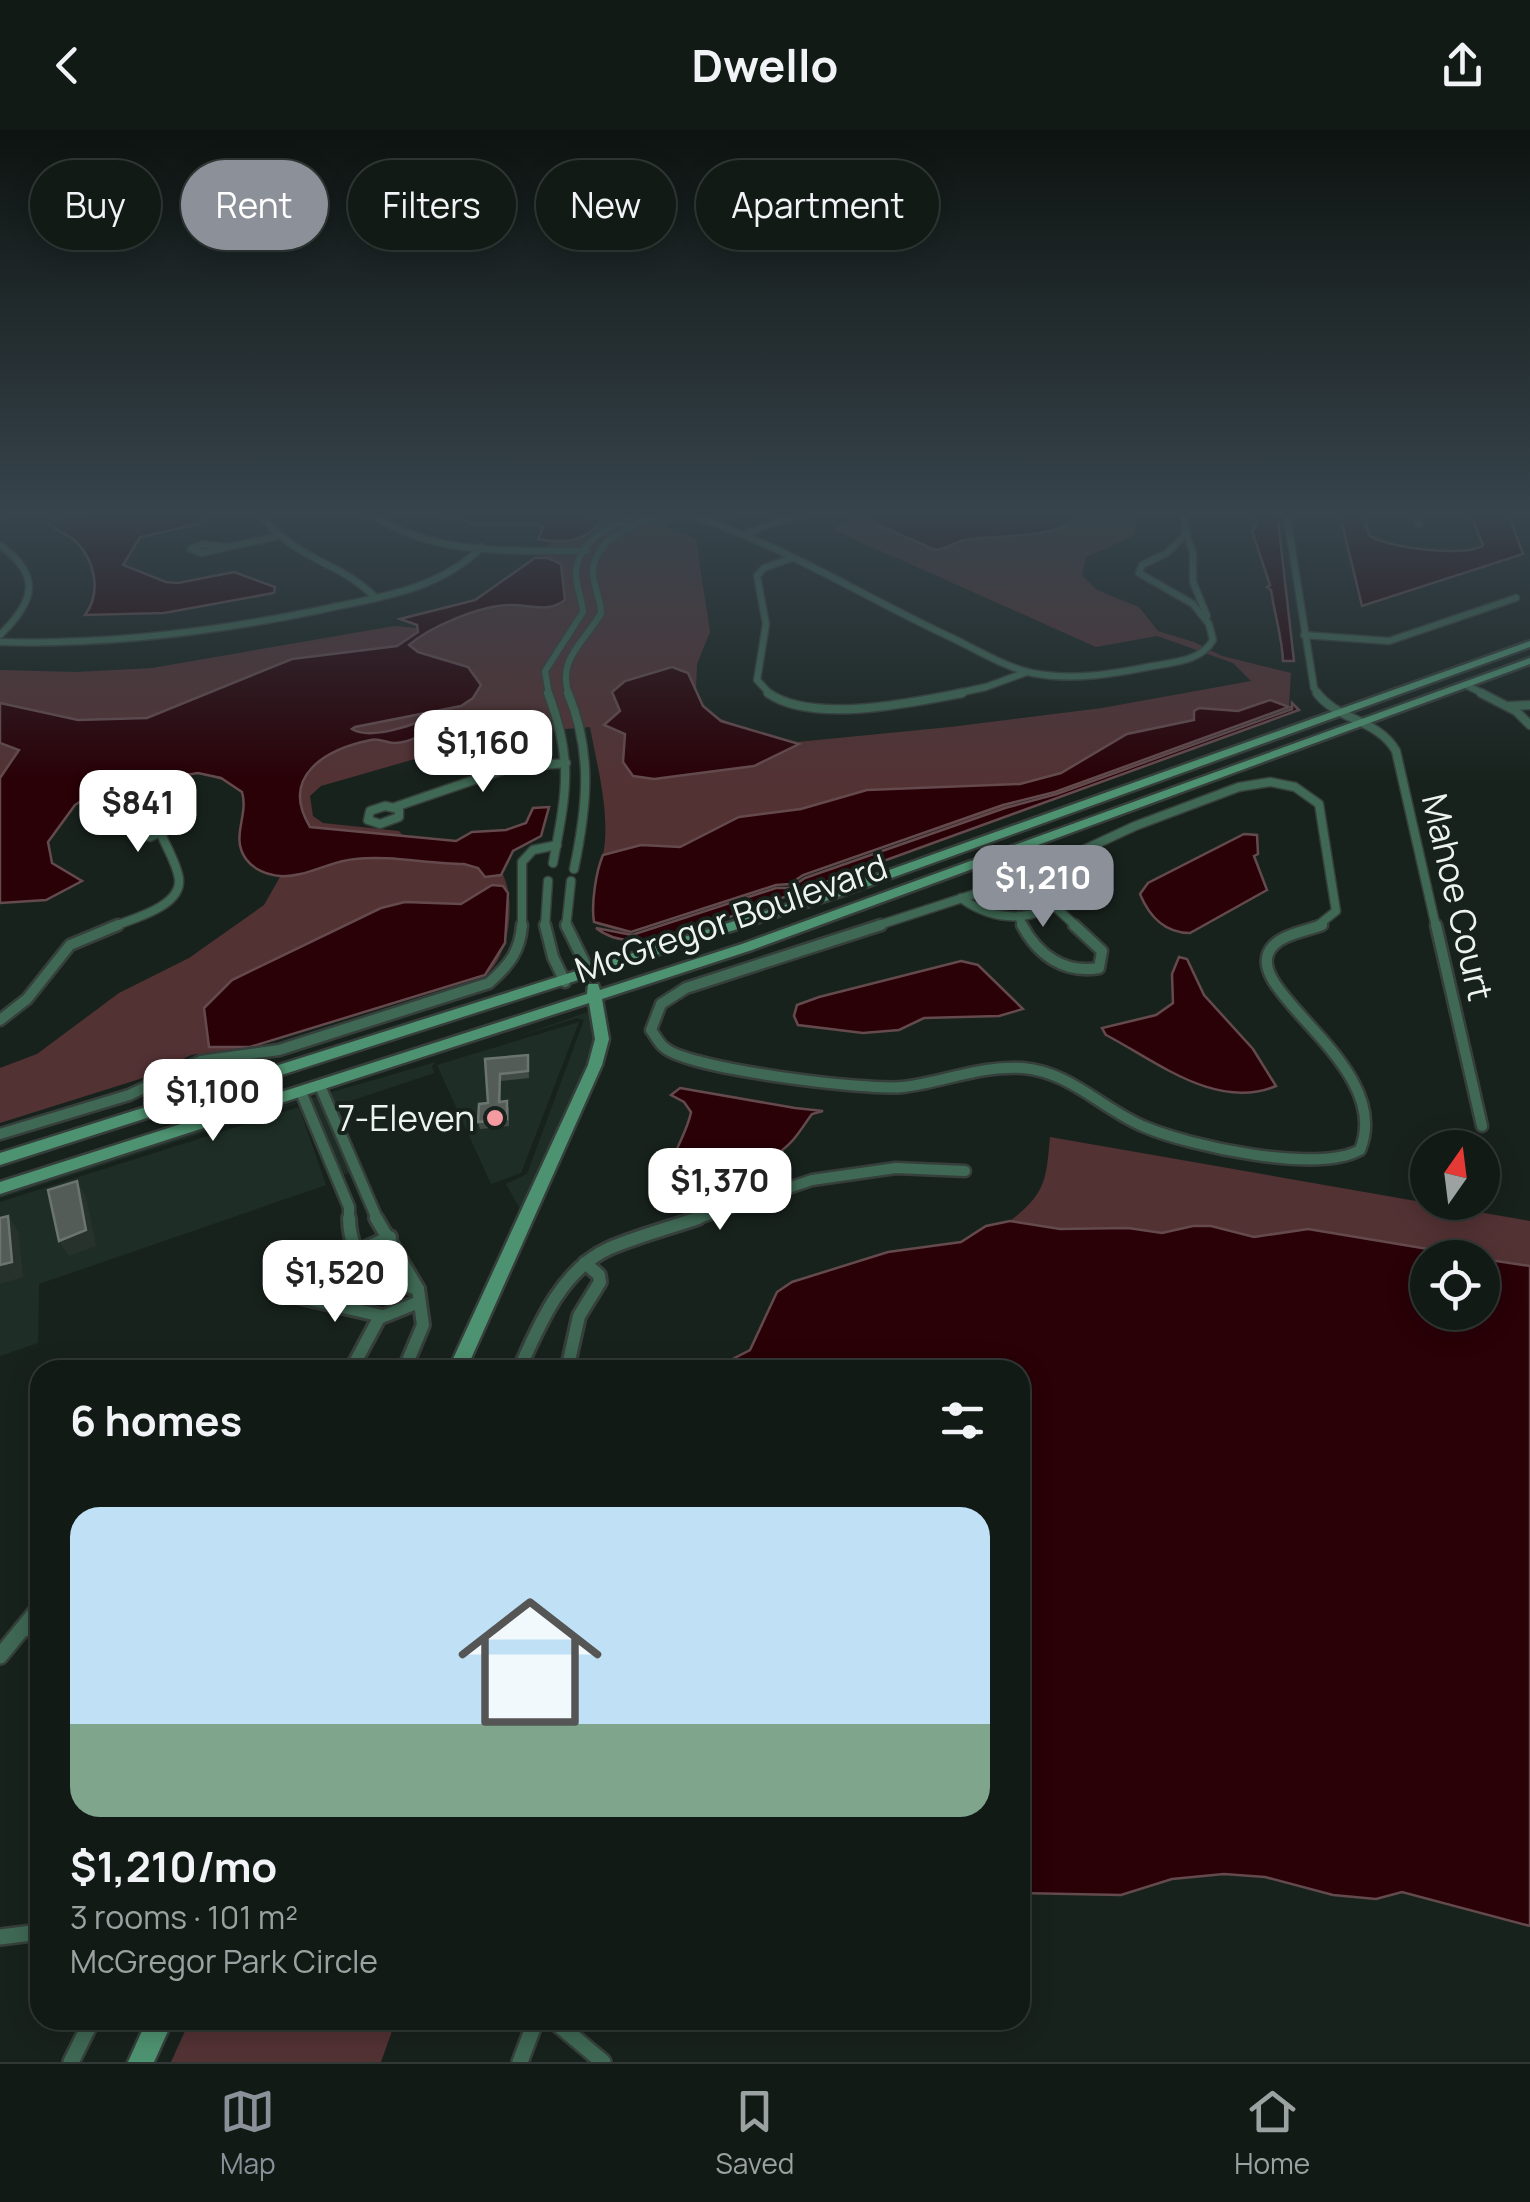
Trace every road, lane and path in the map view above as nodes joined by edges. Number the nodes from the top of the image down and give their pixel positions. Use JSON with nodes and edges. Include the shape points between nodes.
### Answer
{"nodes":[{"id":1,"x":25,"y":601,"type":"edge"},
{"id":2,"x":360,"y":601,"type":"edge"},
{"id":3,"x":580,"y":601,"type":"edge"},
{"id":4,"x":599,"y":601,"type":"edge"},
{"id":5,"x":762,"y":601,"type":"edge"},
{"id":6,"x":874,"y":601,"type":"edge"},
{"id":7,"x":1187,"y":601,"type":"edge"},
{"id":8,"x":1201,"y":601,"type":"edge"},
{"id":9,"x":1299,"y":601,"type":"edge"},
{"id":10,"x":1506,"y":601,"type":"edge"},
{"id":11,"x":1207,"y":616,"type":"junction"},
{"id":12,"x":1304,"y":635,"type":"junction"},
{"id":13,"x":0,"y":639,"type":"edge"},
{"id":14,"x":1530,"y":644,"type":"edge"},
{"id":15,"x":1530,"y":661,"type":"edge"},
{"id":16,"x":1028,"y":672,"type":"junction"},
{"id":17,"x":1466,"y":685,"type":"junction"},
{"id":18,"x":1530,"y":705,"type":"edge"},
{"id":19,"x":1508,"y":706,"type":"junction"},
{"id":20,"x":1338,"y":713,"type":"junction"},
{"id":21,"x":1363,"y":722,"type":"junction"},
{"id":22,"x":1530,"y":725,"type":"edge"},
{"id":23,"x":566,"y":762,"type":"junction"},
{"id":24,"x":396,"y":807,"type":"dead end"},
{"id":25,"x":161,"y":834,"type":"dead end"},
{"id":26,"x":557,"y":845,"type":"junction"},
{"id":27,"x":995,"y":858,"type":"junction"},
{"id":28,"x":553,"y":864,"type":"dead end"},
{"id":29,"x":979,"y":864,"type":"junction"},
{"id":30,"x":1050,"y":868,"type":"junction"},
{"id":31,"x":574,"y":869,"type":"dead end"},
{"id":32,"x":1021,"y":879,"type":"junction"},
{"id":33,"x":548,"y":881,"type":"dead end"},
{"id":34,"x":571,"y":881,"type":"dead end"},
{"id":35,"x":1004,"y":885,"type":"junction"},
{"id":36,"x":960,"y":898,"type":"junction"},
{"id":37,"x":1052,"y":904,"type":"junction"},
{"id":38,"x":1019,"y":916,"type":"junction"},
{"id":39,"x":590,"y":974,"type":"junction"},
{"id":40,"x":564,"y":982,"type":"junction"},
{"id":41,"x":595,"y":995,"type":"junction"},
{"id":42,"x":0,"y":1020,"type":"edge"},
{"id":43,"x":320,"y":1086,"type":"junction"},
{"id":44,"x":301,"y":1092,"type":"junction"},
{"id":45,"x":1482,"y":1126,"type":"dead end"},
{"id":46,"x":0,"y":1134,"type":"edge"},
{"id":47,"x":0,"y":1160,"type":"edge"},
{"id":48,"x":964,"y":1171,"type":"dead end"},
{"id":49,"x":0,"y":1188,"type":"edge"},
{"id":50,"x":363,"y":1190,"type":"junction"},
{"id":51,"x":345,"y":1196,"type":"junction"},
{"id":52,"x":390,"y":1236,"type":"junction"},
{"id":53,"x":354,"y":1253,"type":"junction"},
{"id":54,"x":585,"y":1263,"type":"junction"},
{"id":55,"x":419,"y":1296,"type":"junction"},
{"id":56,"x":300,"y":1297,"type":"dead end"},
{"id":57,"x":382,"y":1316,"type":"junction"},
{"id":58,"x":357,"y":1360,"type":"edge"},
{"id":59,"x":408,"y":1360,"type":"edge"},
{"id":60,"x":461,"y":1360,"type":"edge"},
{"id":61,"x":524,"y":1360,"type":"edge"},
{"id":62,"x":569,"y":1360,"type":"edge"},
{"id":63,"x":30,"y":1619,"type":"edge"},
{"id":64,"x":23,"y":1628,"type":"junction"},
{"id":65,"x":30,"y":1629,"type":"edge"},
{"id":66,"x":0,"y":1656,"type":"edge"},
{"id":67,"x":30,"y":1933,"type":"edge"},
{"id":68,"x":0,"y":1937,"type":"edge"},
{"id":69,"x":87,"y":2030,"type":"edge"},
{"id":70,"x":155,"y":2030,"type":"edge"},
{"id":71,"x":532,"y":2030,"type":"edge"},
{"id":72,"x":564,"y":2030,"type":"edge"},
{"id":73,"x":71,"y":2062,"type":"edge"},
{"id":74,"x":141,"y":2062,"type":"edge"},
{"id":75,"x":520,"y":2062,"type":"edge"},
{"id":76,"x":603,"y":2062,"type":"edge"}],
"edges":[{"from":1,"to":13,"type":"street"},
{"from":2,"to":13,"type":"street","via":[[181,637],[102,644]]},
{"from":3,"to":23,"type":"street","via":[[582,612],[544,671]]},
{"from":4,"to":31,"type":"street","via":[[601,613],[564,671],[588,757]]},
{"from":5,"to":16,"type":"street","via":[[766,624],[757,680],[777,699],[806,708],[983,690]]},
{"from":6,"to":16,"type":"street"},
{"from":7,"to":11,"type":"street"},
{"from":8,"to":11,"type":"street"},
{"from":9,"to":12,"type":"street"},
{"from":10,"to":12,"type":"street","via":[[1389,640]]},
{"from":11,"to":16,"type":"street","via":[[1213,640],[1191,659],[1103,676]]},
{"from":12,"to":20,"type":"street","via":[[1314,688]]},
{"from":14,"to":20,"type":"main road","name":"McGregor Boulevard"},
{"from":15,"to":17,"type":"main road","name":"McGregor Boulevard"},
{"from":17,"to":19,"type":"street"},
{"from":17,"to":21,"type":"main road","name":"McGregor Boulevard"},
{"from":18,"to":19,"type":"street"},
{"from":19,"to":22,"type":"street"},
{"from":20,"to":21,"type":"street","name":"Mahoe Court"},
{"from":20,"to":39,"type":"main road","name":"McGregor Boulevard"},
{"from":21,"to":27,"type":"main road","name":"McGregor Boulevard"},
{"from":21,"to":45,"type":"street","name":"Mahoe Court","via":[[1392,740],[1396,751]]},
{"from":23,"to":24,"type":"street","via":[[509,768]]},
{"from":23,"to":26,"type":"street"},
{"from":25,"to":42,"type":"street","via":[[179,876],[172,897],[70,944],[27,999]]},
{"from":26,"to":28,"type":"street"},
{"from":26,"to":46,"type":"street","via":[[533,847],[520,862],[522,944],[508,970],[489,983],[279,1050],[201,1060],[129,1095]]},
{"from":27,"to":29,"type":"main road","name":"McGregor Boulevard"},
{"from":27,"to":32,"type":"street"},
{"from":29,"to":35,"type":"street"},
{"from":29,"to":41,"type":"main road","name":"McGregor Boulevard"},
{"from":30,"to":32,"type":"street"},
{"from":30,"to":36,"type":"street","via":[[1135,826],[1247,784],[1283,784],[1312,796],[1322,811],[1336,911],[1268,951],[1265,967],[1273,985],[1347,1069],[1366,1128],[1360,1150],[1317,1160],[1180,1138],[1148,1128],[1058,1077],[1028,1069],[870,1087],[691,1059],[665,1049],[651,1030],[654,1011],[686,988]]},
{"from":30,"to":37,"type":"street","via":[[1063,889]]},
{"from":32,"to":35,"type":"street"},
{"from":33,"to":40,"type":"street","via":[[542,926]]},
{"from":34,"to":39,"type":"street","via":[[566,926]]},
{"from":35,"to":36,"type":"street"},
{"from":36,"to":38,"type":"street","via":[[980,912]]},
{"from":37,"to":38,"type":"street"},
{"from":37,"to":38,"type":"street","via":[[1102,951],[1099,968],[1062,966],[1030,938]]},
{"from":39,"to":40,"type":"main road","name":"McGregor Boulevard"},
{"from":39,"to":41,"type":"main road"},
{"from":40,"to":41,"type":"main road"},
{"from":40,"to":47,"type":"main road","name":"McGregor Boulevard"},
{"from":41,"to":43,"type":"main road","name":"McGregor Boulevard"},
{"from":41,"to":60,"type":"main road","via":[[602,1038],[595,1065]]},
{"from":43,"to":44,"type":"main road","name":"McGregor Boulevard"},
{"from":43,"to":50,"type":"street"},
{"from":44,"to":49,"type":"main road","name":"McGregor Boulevard"},
{"from":44,"to":51,"type":"street"},
{"from":48,"to":54,"type":"street","via":[[896,1168],[790,1185],[625,1240]]},
{"from":50,"to":51,"type":"street"},
{"from":50,"to":52,"type":"street"},
{"from":51,"to":53,"type":"street"},
{"from":52,"to":53,"type":"street"},
{"from":52,"to":55,"type":"street"},
{"from":53,"to":55,"type":"street","via":[[370,1272]]},
{"from":54,"to":61,"type":"street","via":[[551,1299]]},
{"from":54,"to":62,"type":"street","via":[[600,1282],[579,1316]]},
{"from":55,"to":57,"type":"street"},
{"from":55,"to":59,"type":"street","via":[[423,1325]]},
{"from":56,"to":57,"type":"street"},
{"from":57,"to":58,"type":"street"},
{"from":63,"to":64,"type":"street"},
{"from":64,"to":65,"type":"street"},
{"from":64,"to":66,"type":"street"},
{"from":67,"to":68,"type":"street"},
{"from":69,"to":73,"type":"street"},
{"from":70,"to":74,"type":"main road"},
{"from":71,"to":75,"type":"street"},
{"from":72,"to":76,"type":"street"}]}
